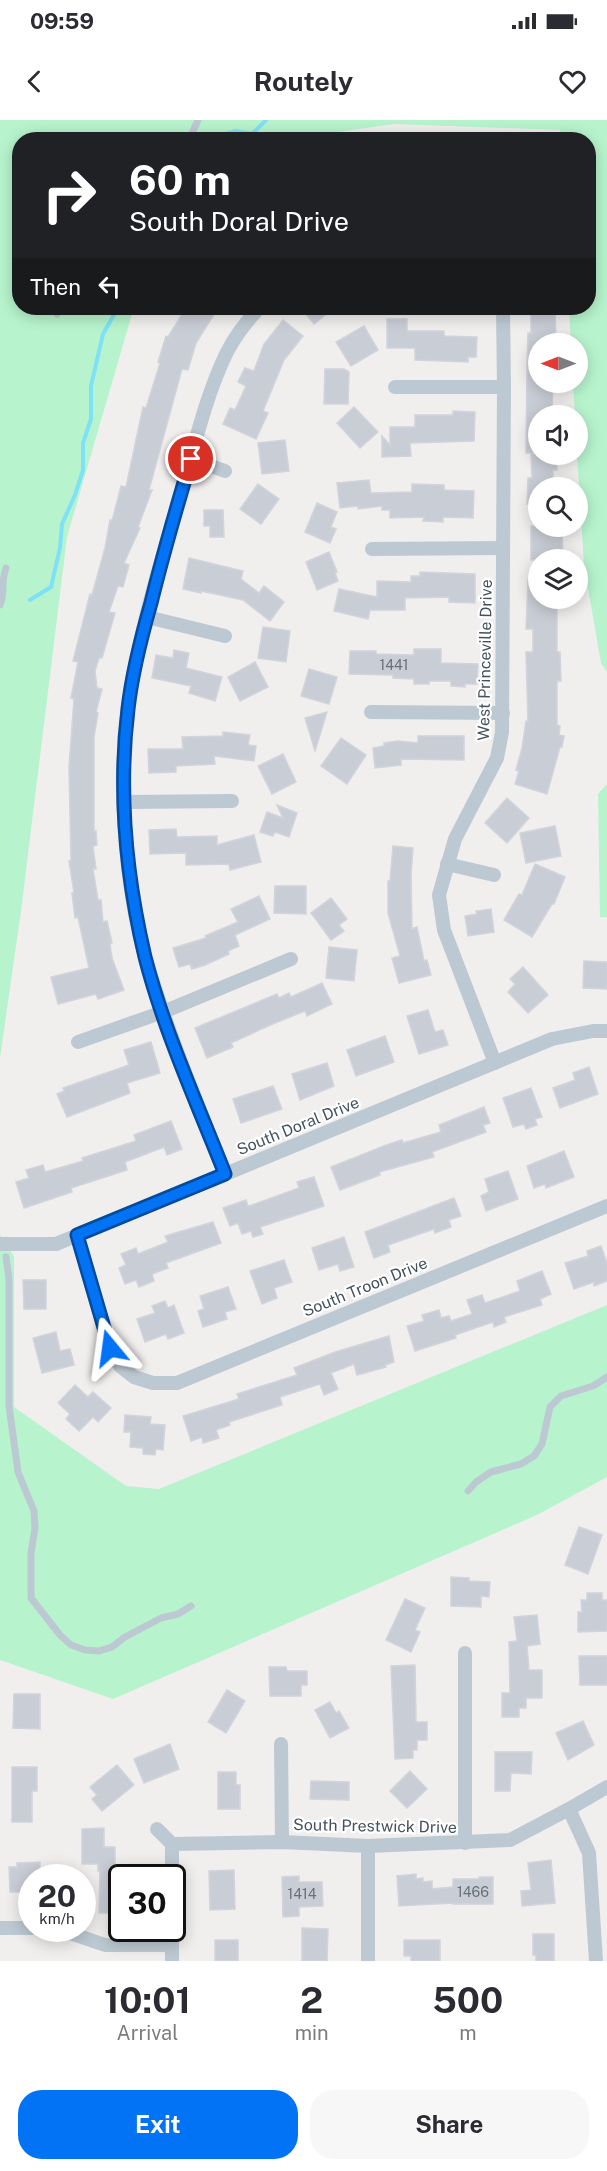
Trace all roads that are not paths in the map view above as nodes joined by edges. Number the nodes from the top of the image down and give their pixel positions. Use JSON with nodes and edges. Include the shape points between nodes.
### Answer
{"nodes":[{"id":1,"x":253,"y":315,"type":"edge"},
{"id":2,"x":502,"y":315,"type":"edge"},
{"id":3,"x":395,"y":387,"type":"dead end"},
{"id":4,"x":504,"y":387,"type":"junction"},
{"id":5,"x":191,"y":459,"type":"junction"},
{"id":6,"x":225,"y":471,"type":"dead end"},
{"id":7,"x":503,"y":548,"type":"junction"},
{"id":8,"x":372,"y":549,"type":"dead end"},
{"id":9,"x":6,"y":568,"type":"dead end"},
{"id":10,"x":0,"y":605,"type":"edge"},
{"id":11,"x":147,"y":617,"type":"junction"},
{"id":12,"x":225,"y":636,"type":"dead end"},
{"id":13,"x":371,"y":712,"type":"dead end"},
{"id":14,"x":502,"y":713,"type":"junction"},
{"id":15,"x":232,"y":801,"type":"dead end"},
{"id":16,"x":124,"y":802,"type":"junction"},
{"id":17,"x":447,"y":864,"type":"junction"},
{"id":18,"x":494,"y":875,"type":"dead end"},
{"id":19,"x":291,"y":959,"type":"dead end"},
{"id":20,"x":163,"y":1012,"type":"junction"},
{"id":21,"x":607,"y":1031,"type":"edge"},
{"id":22,"x":78,"y":1042,"type":"dead end"},
{"id":23,"x":495,"y":1063,"type":"junction"},
{"id":24,"x":225,"y":1174,"type":"junction"},
{"id":25,"x":607,"y":1206,"type":"edge"},
{"id":26,"x":77,"y":1235,"type":"junction"},
{"id":27,"x":3,"y":1251,"type":"edge"},
{"id":28,"x":607,"y":1377,"type":"edge"},
{"id":29,"x":468,"y":1491,"type":"dead end"},
{"id":30,"x":191,"y":1606,"type":"dead end"},
{"id":31,"x":465,"y":1653,"type":"dead end"},
{"id":32,"x":281,"y":1744,"type":"dead end"},
{"id":33,"x":607,"y":1787,"type":"edge"},
{"id":34,"x":569,"y":1809,"type":"junction"},
{"id":35,"x":156,"y":1829,"type":"dead end"},
{"id":36,"x":282,"y":1842,"type":"junction"},
{"id":37,"x":465,"y":1843,"type":"junction"},
{"id":38,"x":172,"y":1844,"type":"junction"},
{"id":39,"x":368,"y":1846,"type":"junction"},
{"id":40,"x":172,"y":1864,"type":"edge"},
{"id":41,"x":0,"y":1928,"type":"edge"},
{"id":42,"x":18,"y":1928,"type":"edge"},
{"id":43,"x":96,"y":1942,"type":"edge"},
{"id":44,"x":172,"y":1945,"type":"joint"},
{"id":45,"x":599,"y":1953,"type":"edge"},
{"id":46,"x":172,"y":1961,"type":"edge"},
{"id":47,"x":368,"y":1961,"type":"edge"}],
"edges":[{"from":1,"to":5,"type":"street","via":[[228,351]]},
{"from":2,"to":4,"type":"street","name":"West Princeville Drive"},
{"from":3,"to":4,"type":"street"},
{"from":4,"to":7,"type":"street","name":"West Princeville Drive"},
{"from":5,"to":6,"type":"street"},
{"from":5,"to":11,"type":"street"},
{"from":7,"to":8,"type":"street"},
{"from":7,"to":14,"type":"street","name":"West Princeville Drive"},
{"from":9,"to":10,"type":"lane","via":[[1,578]]},
{"from":11,"to":12,"type":"street"},
{"from":11,"to":16,"type":"street","via":[[128,709]]},
{"from":13,"to":14,"type":"street"},
{"from":14,"to":17,"type":"street","name":"West Princeville Drive","via":[[497,758],[455,839]]},
{"from":15,"to":16,"type":"street"},
{"from":16,"to":20,"type":"street","via":[[132,892]]},
{"from":17,"to":18,"type":"street"},
{"from":17,"to":23,"type":"street","name":"West Princeville Drive","via":[[439,895],[444,930]]},
{"from":19,"to":20,"type":"street"},
{"from":20,"to":22,"type":"street"},
{"from":20,"to":24,"type":"street"},
{"from":21,"to":23,"type":"street","name":"South Doral Drive","via":[[552,1039]]},
{"from":23,"to":24,"type":"street","name":"South Doral Drive"},
{"from":24,"to":26,"type":"street","name":"South Doral Drive"},
{"from":25,"to":26,"type":"street","name":"South Troon Drive","via":[[177,1383],[153,1383],[134,1377],[120,1366],[110,1348]]},
{"from":26,"to":27,"type":"street","name":"South Doral Drive","via":[[56,1244]]},
{"from":27,"to":30,"type":"lane","via":[[9,1279],[9,1406],[18,1472],[34,1511],[32,1598],[71,1645],[99,1651]]},
{"from":28,"to":29,"type":"lane","via":[[561,1396],[550,1407],[542,1444],[534,1456],[491,1472]]},
{"from":31,"to":37,"type":"street"},
{"from":32,"to":36,"type":"street"},
{"from":33,"to":34,"type":"street","name":"South Prestwick Drive"},
{"from":34,"to":37,"type":"street","name":"South Prestwick Drive","via":[[510,1840]]},
{"from":34,"to":45,"type":"street","via":[[589,1853]]},
{"from":35,"to":38,"type":"street"},
{"from":36,"to":38,"type":"street","name":"South Prestwick Drive"},
{"from":36,"to":39,"type":"street","name":"South Prestwick Drive"},
{"from":37,"to":39,"type":"street","name":"South Prestwick Drive"},
{"from":38,"to":40,"type":"street"},
{"from":39,"to":47,"type":"street"},
{"from":41,"to":42,"type":"street"},
{"from":43,"to":44,"type":"street"},
{"from":44,"to":46,"type":"street"}]}
